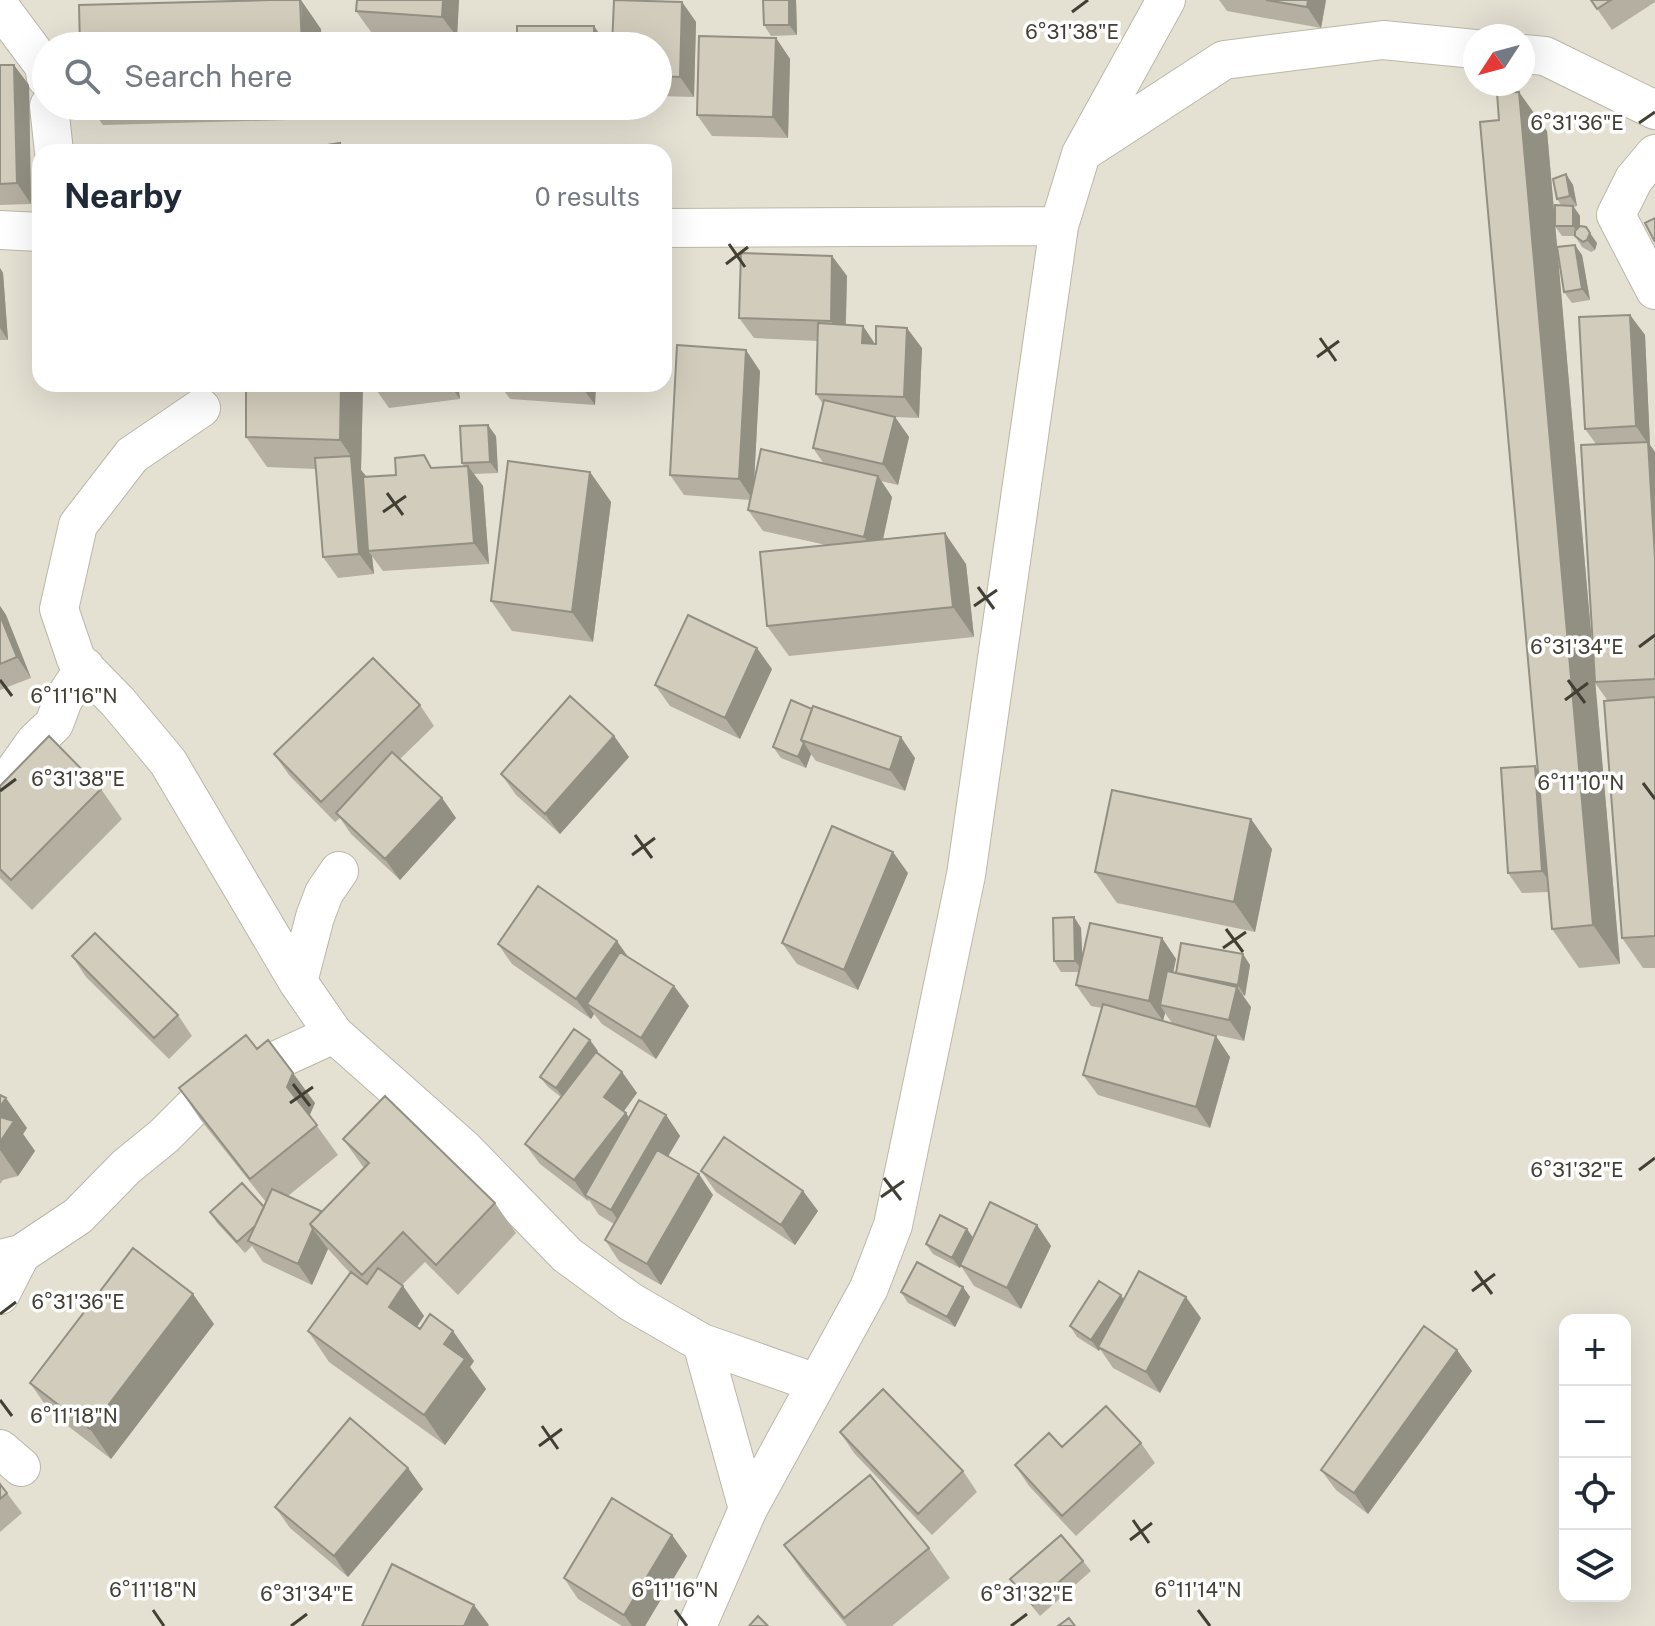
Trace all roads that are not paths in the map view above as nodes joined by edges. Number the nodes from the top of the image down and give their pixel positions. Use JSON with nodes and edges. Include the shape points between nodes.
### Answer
{"nodes":[{"id":1,"x":1166,"y":0,"type":"edge"},
{"id":2,"x":0,"y":7,"type":"edge"},
{"id":3,"x":1463,"y":48,"type":"edge"},
{"id":4,"x":32,"y":50,"type":"edge"},
{"id":5,"x":1535,"y":55,"type":"edge"},
{"id":6,"x":1655,"y":110,"type":"edge"},
{"id":7,"x":51,"y":120,"type":"edge"},
{"id":8,"x":53,"y":144,"type":"edge"},
{"id":9,"x":1081,"y":154,"type":"junction"},
{"id":10,"x":1655,"y":154,"type":"edge"},
{"id":11,"x":1059,"y":226,"type":"junction"},
{"id":12,"x":672,"y":228,"type":"edge"},
{"id":13,"x":0,"y":230,"type":"edge"},
{"id":14,"x":32,"y":232,"type":"edge"},
{"id":15,"x":1655,"y":290,"type":"edge"},
{"id":16,"x":201,"y":408,"type":"dead end"},
{"id":17,"x":85,"y":667,"type":"junction"},
{"id":18,"x":0,"y":787,"type":"edge"},
{"id":19,"x":339,"y":871,"type":"dead end"},
{"id":20,"x":298,"y":982,"type":"junction"},
{"id":21,"x":334,"y":1034,"type":"junction"},
{"id":22,"x":10,"y":1257,"type":"edge"},
{"id":23,"x":0,"y":1295,"type":"edge"},
{"id":24,"x":702,"y":1343,"type":"junction"},
{"id":25,"x":816,"y":1383,"type":"junction"},
{"id":26,"x":748,"y":1509,"type":"junction"},
{"id":27,"x":697,"y":1626,"type":"edge"}],
"edges":[{"from":1,"to":9,"type":"street"},
{"from":2,"to":4,"type":"street"},
{"from":3,"to":9,"type":"street","via":[[1383,40],[1224,60]]},
{"from":5,"to":6,"type":"street"},
{"from":7,"to":8,"type":"street"},
{"from":9,"to":11,"type":"street"},
{"from":10,"to":15,"type":"street","via":[[1634,179],[1616,215]]},
{"from":11,"to":12,"type":"street"},
{"from":11,"to":25,"type":"street","via":[[966,875],[897,1210],[869,1288]]},
{"from":13,"to":14,"type":"street"},
{"from":16,"to":17,"type":"street","via":[[132,455],[78,525],[59,609],[76,659]]},
{"from":17,"to":18,"type":"street","via":[[54,724]]},
{"from":17,"to":20,"type":"street","via":[[168,762]]},
{"from":19,"to":20,"type":"street","via":[[315,917]]},
{"from":20,"to":21,"type":"street"},
{"from":21,"to":22,"type":"street","via":[[209,1091],[78,1216]]},
{"from":21,"to":24,"type":"street","via":[[464,1149],[567,1255],[631,1302]]},
{"from":22,"to":23,"type":"street"},
{"from":24,"to":25,"type":"street"},
{"from":24,"to":26,"type":"street"},
{"from":25,"to":26,"type":"street"},
{"from":26,"to":27,"type":"street"}]}
